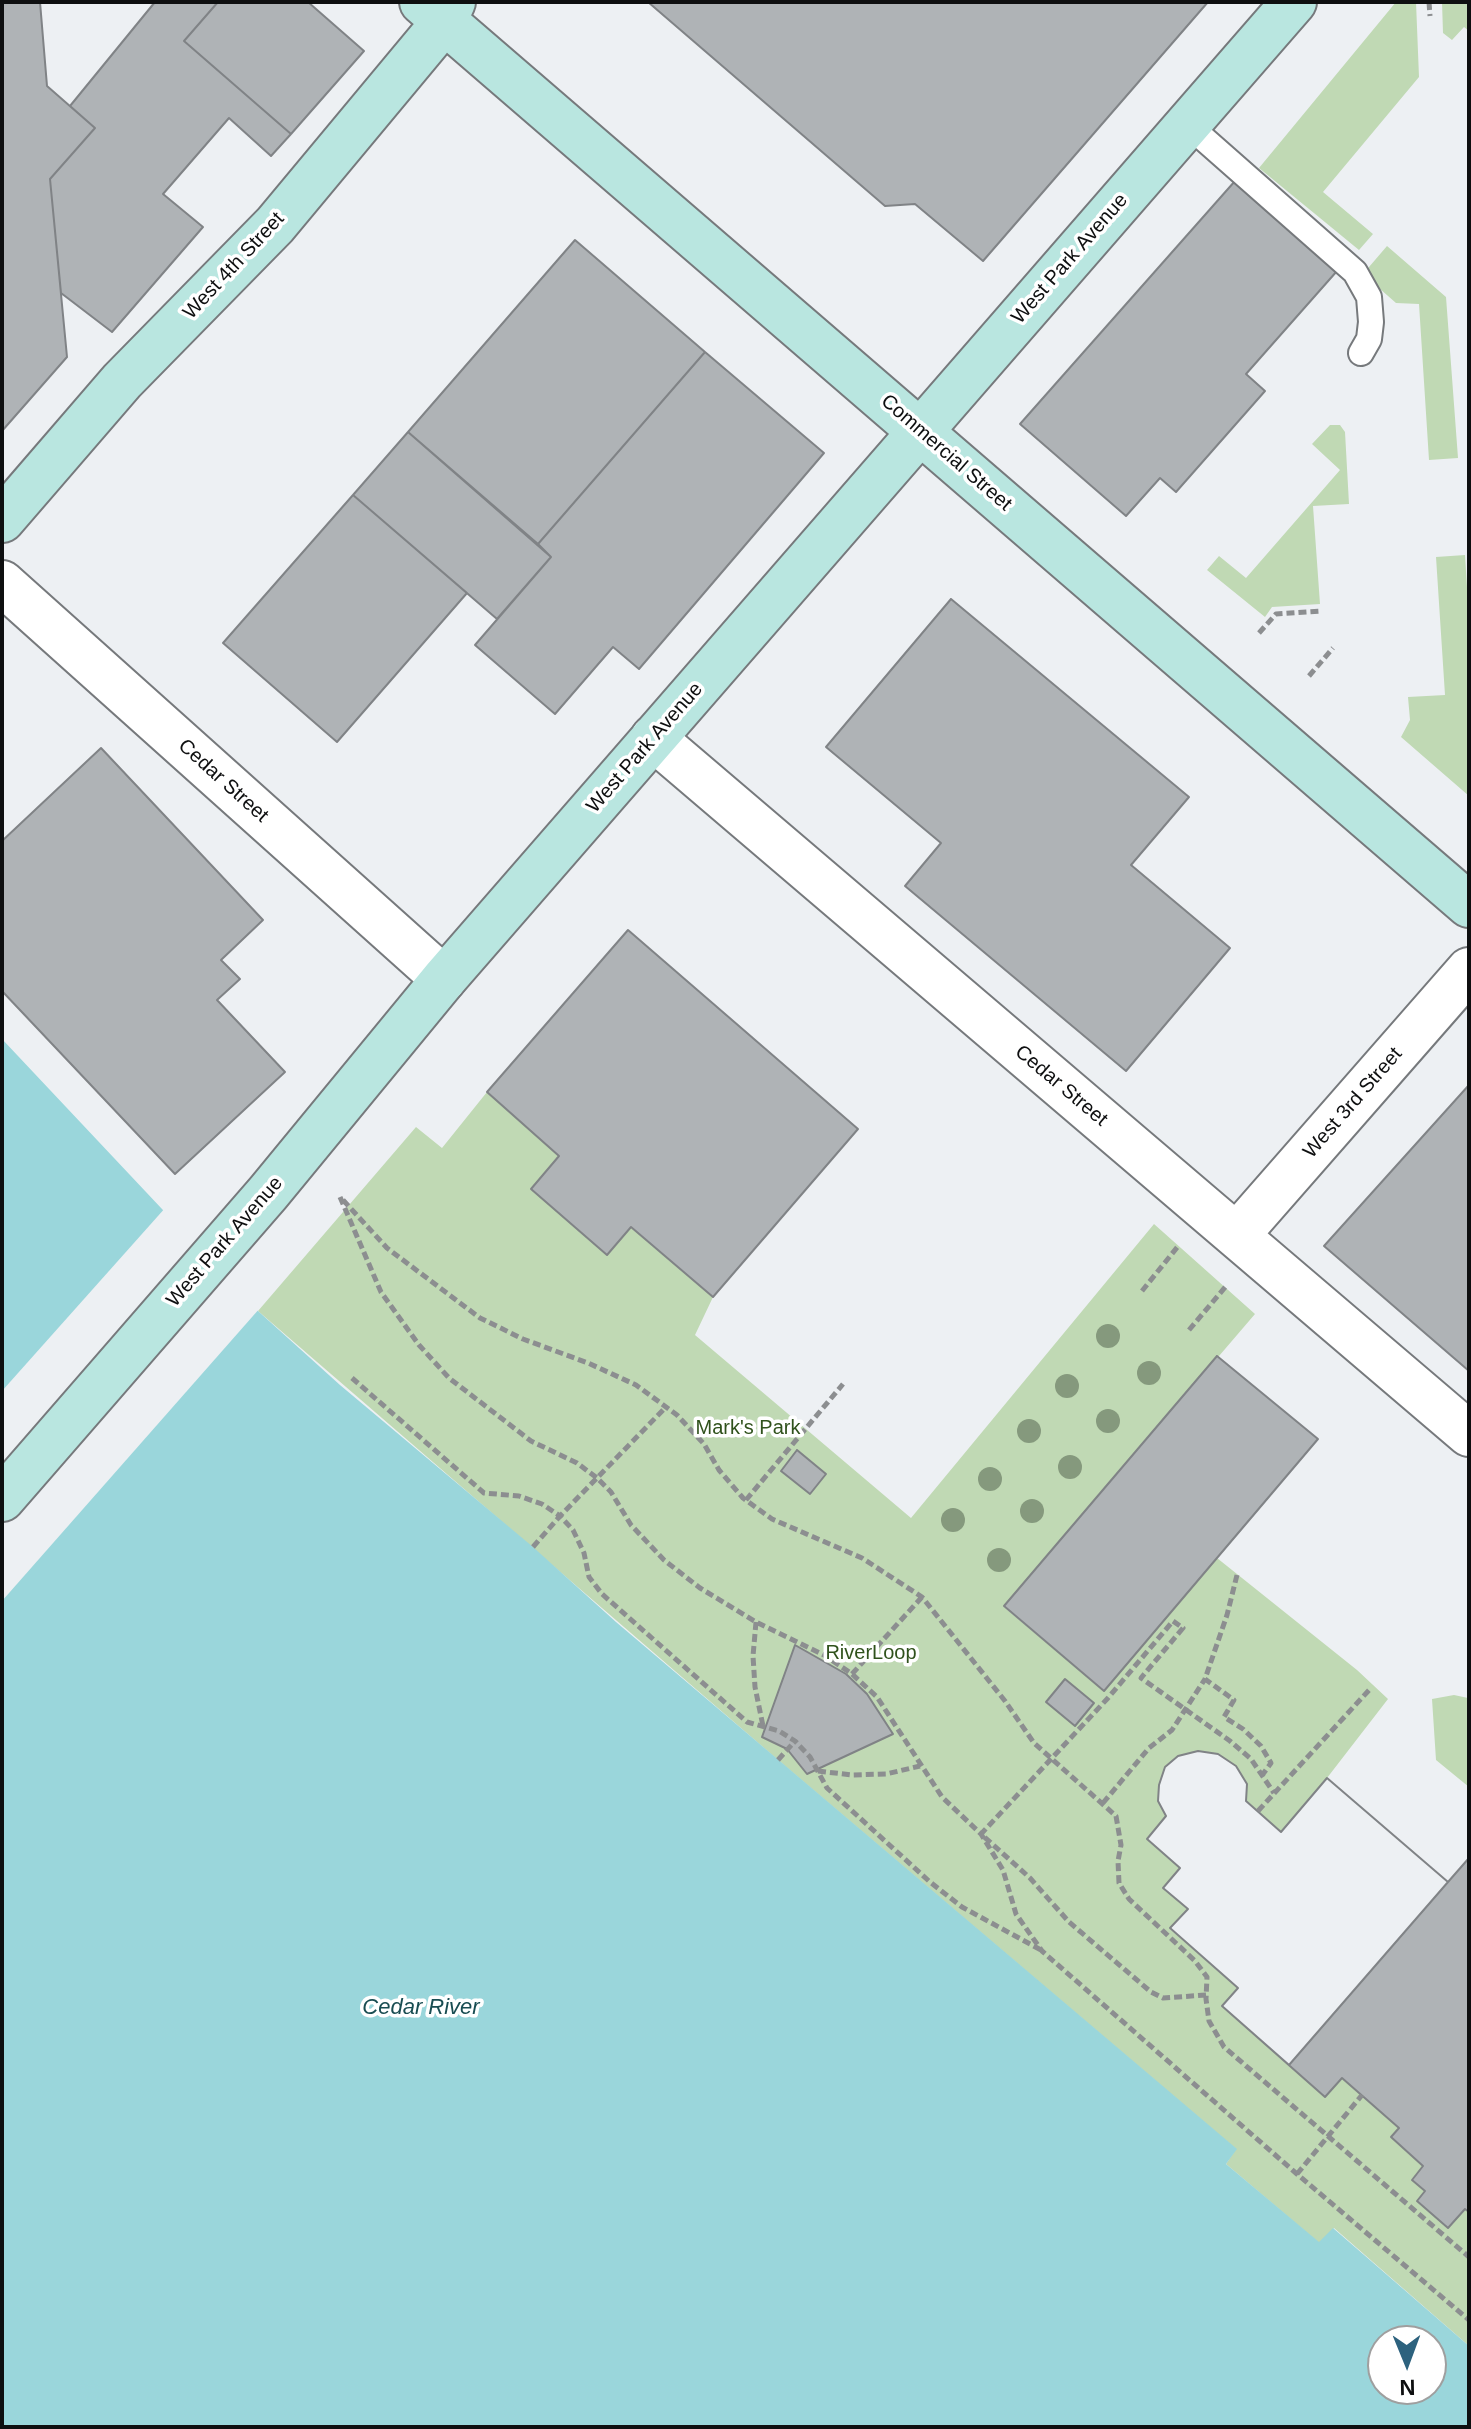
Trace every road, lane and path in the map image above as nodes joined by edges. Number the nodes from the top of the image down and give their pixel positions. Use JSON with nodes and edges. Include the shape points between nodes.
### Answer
{"nodes":[{"id":1,"x":1294,"y":2,"type":"edge"},
{"id":2,"x":1429,"y":2,"type":"edge"},
{"id":3,"x":440,"y":9,"type":"edge"},
{"id":4,"x":1430,"y":16,"type":"dead end"},
{"id":5,"x":1187,"y":124,"type":"junction"},
{"id":6,"x":1361,"y":353,"type":"dead end"},
{"id":7,"x":920,"y":431,"type":"junction"},
{"id":8,"x":2,"y":520,"type":"edge"},
{"id":9,"x":2,"y":583,"type":"edge"},
{"id":10,"x":1321,"y":611,"type":"dead end"},
{"id":11,"x":1259,"y":633,"type":"dead end"},
{"id":12,"x":1333,"y":648,"type":"dead end"},
{"id":13,"x":1309,"y":676,"type":"dead end"},
{"id":14,"x":653,"y":738,"type":"junction"},
{"id":15,"x":1469,"y":905,"type":"edge"},
{"id":16,"x":1469,"y":970,"type":"edge"},
{"id":17,"x":444,"y":979,"type":"junction"},
{"id":18,"x":1237,"y":1235,"type":"junction"},
{"id":19,"x":1185,"y":1238,"type":"dead end"},
{"id":20,"x":1233,"y":1278,"type":"dead end"},
{"id":21,"x":1142,"y":1291,"type":"dead end"},
{"id":22,"x":1189,"y":1330,"type":"dead end"},
{"id":23,"x":352,"y":1378,"type":"dead end"},
{"id":24,"x":843,"y":1384,"type":"dead end"},
{"id":25,"x":666,"y":1407,"type":"junction"},
{"id":26,"x":1469,"y":1434,"type":"edge"},
{"id":27,"x":597,"y":1478,"type":"junction"},
{"id":28,"x":2,"y":1499,"type":"edge"},
{"id":29,"x":746,"y":1500,"type":"junction"},
{"id":30,"x":560,"y":1516,"type":"junction"},
{"id":31,"x":533,"y":1547,"type":"dead end"},
{"id":32,"x":1237,"y":1575,"type":"dead end"},
{"id":33,"x":922,"y":1597,"type":"junction"},
{"id":34,"x":756,"y":1622,"type":"junction"},
{"id":35,"x":852,"y":1674,"type":"junction"},
{"id":36,"x":1205,"y":1679,"type":"junction"},
{"id":37,"x":1370,"y":1689,"type":"dead end"},
{"id":38,"x":1186,"y":1711,"type":"junction"},
{"id":39,"x":763,"y":1726,"type":"junction"},
{"id":40,"x":795,"y":1741,"type":"junction"},
{"id":41,"x":778,"y":1760,"type":"dead end"},
{"id":42,"x":1051,"y":1760,"type":"junction"},
{"id":43,"x":920,"y":1766,"type":"junction"},
{"id":44,"x":818,"y":1771,"type":"junction"},
{"id":45,"x":1263,"y":1774,"type":"junction"},
{"id":46,"x":1274,"y":1793,"type":"junction"},
{"id":47,"x":1103,"y":1803,"type":"junction"},
{"id":48,"x":1258,"y":1811,"type":"dead end"},
{"id":49,"x":981,"y":1834,"type":"junction"},
{"id":50,"x":1042,"y":1951,"type":"junction"},
{"id":51,"x":1206,"y":1995,"type":"junction"},
{"id":52,"x":1362,"y":2095,"type":"dead end"},
{"id":53,"x":1329,"y":2137,"type":"junction"},
{"id":54,"x":1297,"y":2174,"type":"junction"},
{"id":55,"x":1469,"y":2257,"type":"edge"},
{"id":56,"x":1469,"y":2320,"type":"edge"}],
"edges":[{"from":1,"to":5,"type":"street","name":"West Park Avenue"},
{"from":2,"to":4,"type":"path"},
{"from":3,"to":7,"type":"street","name":"Commercial Street"},
{"from":3,"to":8,"type":"street","name":"West 4th Street","via":[[275,225],[122,381]]},
{"from":5,"to":6,"type":"lane","via":[[1355,272],[1369,297],[1371,322]]},
{"from":5,"to":7,"type":"street","name":"West Park Avenue"},
{"from":7,"to":14,"type":"street","name":"West Park Avenue"},
{"from":7,"to":15,"type":"street","name":"Commercial Street"},
{"from":9,"to":17,"type":"street","name":"Cedar Street"},
{"from":10,"to":11,"type":"path","via":[[1276,614]]},
{"from":12,"to":13,"type":"path"},
{"from":14,"to":17,"type":"street","name":"West Park Avenue"},
{"from":14,"to":18,"type":"street","name":"Cedar Street"},
{"from":16,"to":18,"type":"street","name":"West 3rd Street"},
{"from":17,"to":28,"type":"street","name":"West Park Avenue","via":[[268,1193]]},
{"from":18,"to":26,"type":"street","name":"Cedar Street"},
{"from":19,"to":21,"type":"path"},
{"from":20,"to":22,"type":"path"},
{"from":23,"to":30,"type":"path","via":[[484,1493],[519,1496]]},
{"from":24,"to":29,"type":"path"},
{"from":25,"to":27,"type":"path"},
{"from":25,"to":27,"type":"path","via":[[636,1385],[480,1318],[387,1248],[340,1197],[381,1292],[449,1378],[531,1441]]},
{"from":25,"to":29,"type":"path","via":[[704,1444]]},
{"from":27,"to":30,"type":"path"},
{"from":27,"to":34,"type":"path","via":[[664,1560]]},
{"from":29,"to":33,"type":"path","via":[[783,1524],[862,1558]]},
{"from":30,"to":31,"type":"path"},
{"from":30,"to":39,"type":"path","via":[[573,1530],[589,1577],[602,1594],[747,1722]]},
{"from":32,"to":36,"type":"path"},
{"from":33,"to":35,"type":"path"},
{"from":33,"to":42,"type":"path"},
{"from":34,"to":35,"type":"path"},
{"from":34,"to":39,"type":"path","via":[[755,1687]]},
{"from":35,"to":43,"type":"path","via":[[877,1697]]},
{"from":36,"to":38,"type":"path"},
{"from":36,"to":45,"type":"path","via":[[1234,1700],[1224,1717],[1261,1746],[1271,1763]]},
{"from":37,"to":46,"type":"path"},
{"from":38,"to":42,"type":"path","via":[[1141,1678],[1183,1628],[1173,1621]]},
{"from":38,"to":45,"type":"path","via":[[1230,1741]]},
{"from":38,"to":47,"type":"path"},
{"from":39,"to":40,"type":"path"},
{"from":40,"to":41,"type":"path"},
{"from":40,"to":44,"type":"path"},
{"from":42,"to":47,"type":"path"},
{"from":42,"to":49,"type":"path"},
{"from":43,"to":44,"type":"path","via":[[886,1774]]},
{"from":43,"to":49,"type":"path","via":[[942,1797]]},
{"from":44,"to":50,"type":"path","via":[[827,1788],[930,1882],[962,1907]]},
{"from":45,"to":46,"type":"path"},
{"from":46,"to":48,"type":"path"},
{"from":47,"to":51,"type":"path","via":[[1121,1830],[1119,1883],[1201,1969],[1207,1977]]},
{"from":49,"to":50,"type":"path","via":[[1003,1870],[1016,1914]]},
{"from":49,"to":51,"type":"path","via":[[1069,1922],[1151,1992],[1163,1998]]},
{"from":50,"to":54,"type":"path"},
{"from":51,"to":53,"type":"path","via":[[1209,2021],[1224,2047]]},
{"from":52,"to":53,"type":"path"},
{"from":53,"to":54,"type":"path"},
{"from":53,"to":55,"type":"path"},
{"from":54,"to":56,"type":"path"}]}
